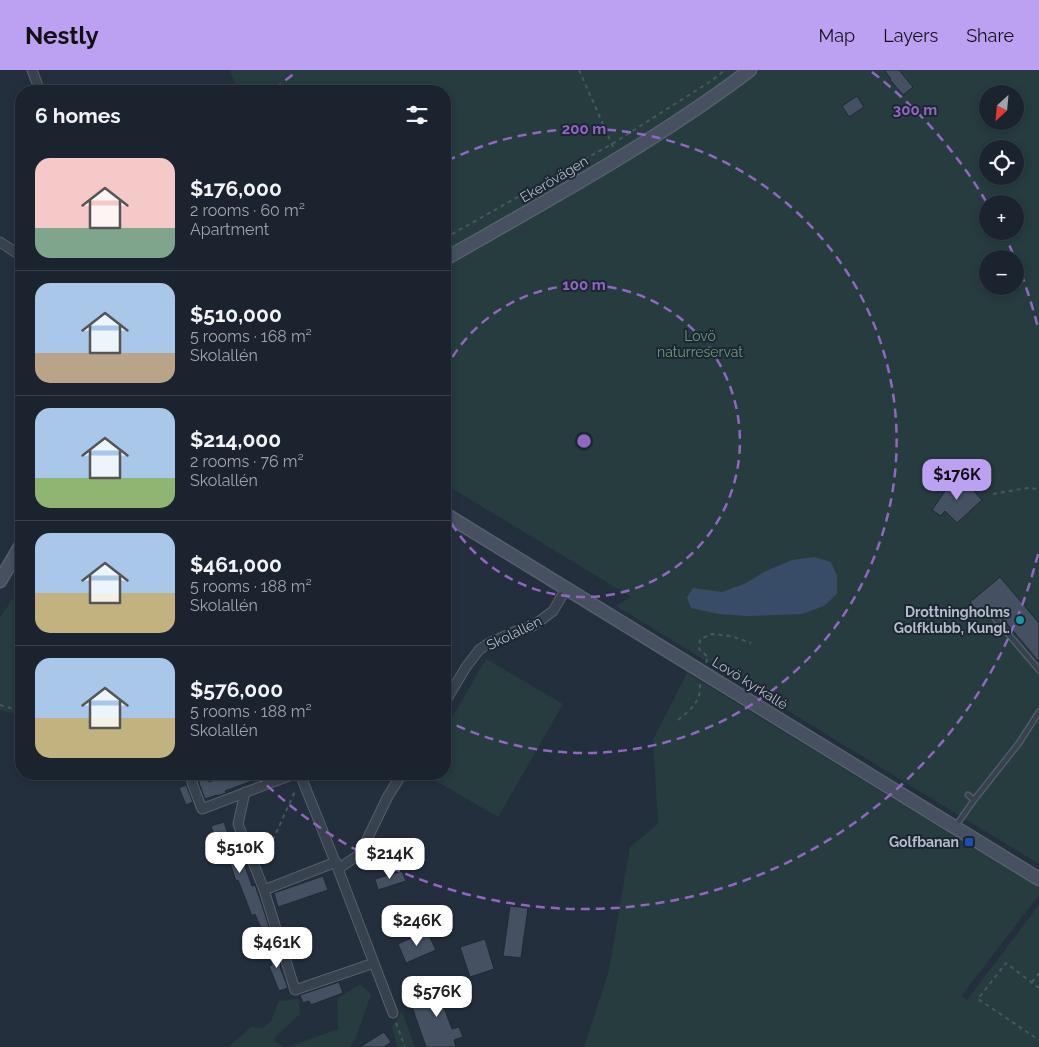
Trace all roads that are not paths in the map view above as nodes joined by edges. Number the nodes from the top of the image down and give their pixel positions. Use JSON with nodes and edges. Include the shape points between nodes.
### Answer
{"nodes":[{"id":1,"x":32,"y":70,"type":"edge"},
{"id":2,"x":750,"y":70,"type":"edge"},
{"id":3,"x":38,"y":85,"type":"edge"},
{"id":4,"x":0,"y":242,"type":"edge"},
{"id":5,"x":15,"y":252,"type":"edge"},
{"id":6,"x":451,"y":256,"type":"edge"},
{"id":7,"x":451,"y":518,"type":"edge"},
{"id":8,"x":15,"y":555,"type":"edge"},
{"id":9,"x":15,"y":565,"type":"edge"},
{"id":10,"x":0,"y":581,"type":"edge"},
{"id":11,"x":566,"y":589,"type":"junction"},
{"id":12,"x":993,"y":616,"type":"dead end"},
{"id":13,"x":1039,"y":670,"type":"edge"},
{"id":14,"x":451,"y":692,"type":"edge"},
{"id":15,"x":1039,"y":712,"type":"edge"},
{"id":16,"x":1014,"y":738,"type":"dead end"},
{"id":17,"x":1019,"y":743,"type":"junction"},
{"id":18,"x":193,"y":780,"type":"edge"},
{"id":19,"x":283,"y":780,"type":"edge"},
{"id":20,"x":301,"y":780,"type":"edge"},
{"id":21,"x":398,"y":780,"type":"edge"},
{"id":22,"x":245,"y":792,"type":"junction"},
{"id":23,"x":968,"y":795,"type":"dead end"},
{"id":24,"x":974,"y":800,"type":"junction"},
{"id":25,"x":954,"y":828,"type":"junction"},
{"id":26,"x":337,"y":866,"type":"junction"},
{"id":27,"x":1039,"y":879,"type":"edge"},
{"id":28,"x":264,"y":890,"type":"junction"},
{"id":29,"x":374,"y":963,"type":"junction"},
{"id":30,"x":393,"y":1013,"type":"road end"}],
"edges":[{"from":1,"to":3,"type":"street"},
{"from":2,"to":6,"type":"street","name":"Ekerövägen","via":[[674,124]]},
{"from":4,"to":5,"type":"street"},
{"from":7,"to":11,"type":"street","name":"Lovö kyrkallé"},
{"from":8,"to":10,"type":"street"},
{"from":9,"to":10,"type":"street"},
{"from":11,"to":14,"type":"street","name":"Skolallén","via":[[553,612],[533,626],[479,650]]},
{"from":11,"to":25,"type":"street","name":"Lovö kyrkallé"},
{"from":12,"to":13,"type":"lane"},
{"from":15,"to":17,"type":"lane"},
{"from":16,"to":17,"type":"lane"},
{"from":17,"to":24,"type":"lane"},
{"from":18,"to":22,"type":"street","via":[[202,809]]},
{"from":19,"to":22,"type":"street"},
{"from":20,"to":26,"type":"street"},
{"from":21,"to":26,"type":"street","via":[[360,854]]},
{"from":22,"to":28,"type":"street","via":[[238,824]]},
{"from":23,"to":24,"type":"lane"},
{"from":24,"to":25,"type":"lane"},
{"from":25,"to":27,"type":"street","name":"Lovö kyrkallé"},
{"from":26,"to":28,"type":"street"},
{"from":26,"to":29,"type":"street"},
{"from":28,"to":29,"type":"street","via":[[295,990]]},
{"from":29,"to":30,"type":"street"}]}
